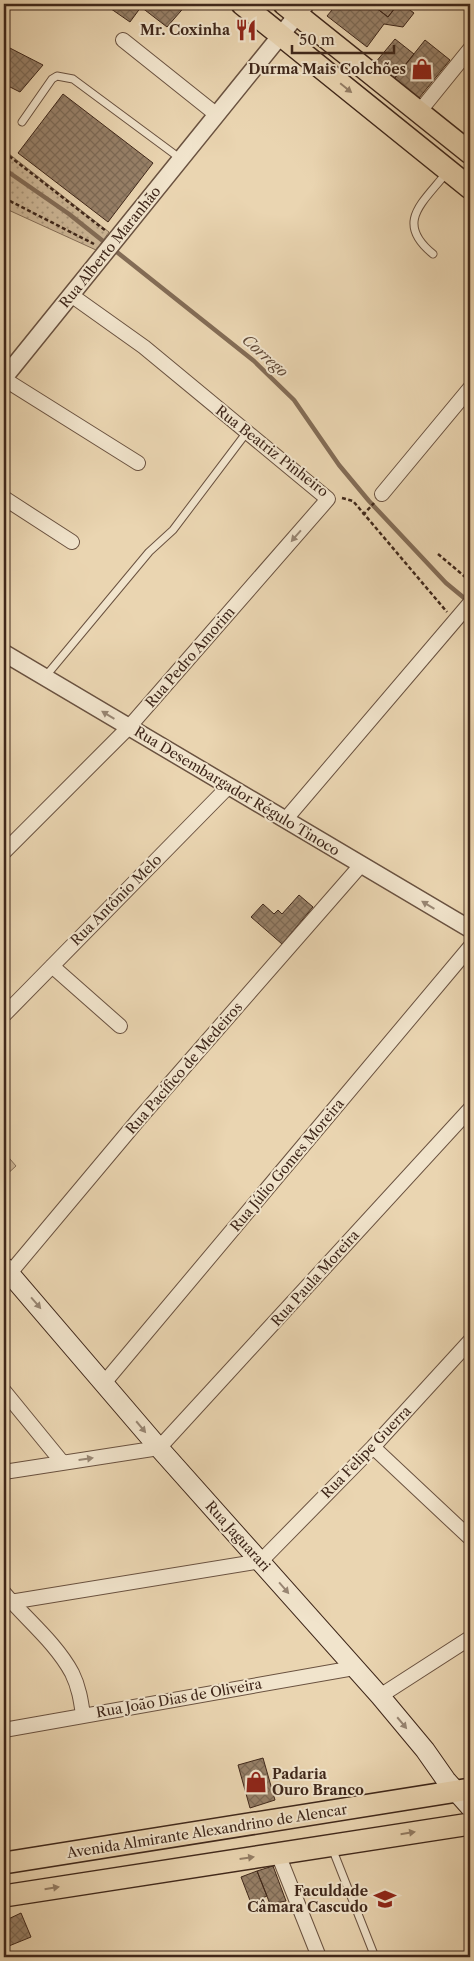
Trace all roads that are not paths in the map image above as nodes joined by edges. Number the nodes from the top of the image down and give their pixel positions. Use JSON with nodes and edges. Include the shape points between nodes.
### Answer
{"nodes":[{"id":1,"x":242,"y":4,"type":"edge"},
{"id":2,"x":296,"y":8,"type":"edge"},
{"id":3,"x":281,"y":35,"type":"junction"},
{"id":4,"x":123,"y":40,"type":"dead end"},
{"id":5,"x":470,"y":49,"type":"edge"},
{"id":6,"x":419,"y":112,"type":"junction"},
{"id":7,"x":217,"y":115,"type":"junction"},
{"id":8,"x":22,"y":122,"type":"dead end"},
{"id":9,"x":470,"y":152,"type":"edge"},
{"id":10,"x":181,"y":159,"type":"junction"},
{"id":11,"x":449,"y":170,"type":"junction"},
{"id":12,"x":470,"y":188,"type":"edge"},
{"id":13,"x":433,"y":254,"type":"dead end"},
{"id":14,"x":71,"y":295,"type":"junction"},
{"id":15,"x":4,"y":378,"type":"edge"},
{"id":16,"x":470,"y":388,"type":"edge"},
{"id":17,"x":247,"y":432,"type":"junction"},
{"id":18,"x":138,"y":462,"type":"dead end"},
{"id":19,"x":382,"y":494,"type":"dead end"},
{"id":20,"x":4,"y":498,"type":"edge"},
{"id":21,"x":328,"y":499,"type":"joint"},
{"id":22,"x":72,"y":542,"type":"dead end"},
{"id":23,"x":470,"y":603,"type":"edge"},
{"id":24,"x":4,"y":653,"type":"edge"},
{"id":25,"x":44,"y":677,"type":"junction"},
{"id":26,"x":129,"y":727,"type":"junction"},
{"id":27,"x":229,"y":786,"type":"junction"},
{"id":28,"x":285,"y":820,"type":"junction"},
{"id":29,"x":4,"y":852,"type":"edge"},
{"id":30,"x":361,"y":865,"type":"junction"},
{"id":31,"x":469,"y":926,"type":"edge"},
{"id":32,"x":470,"y":947,"type":"edge"},
{"id":33,"x":52,"y":966,"type":"junction"},
{"id":34,"x":4,"y":1015,"type":"edge"},
{"id":35,"x":120,"y":1026,"type":"dead end"},
{"id":36,"x":470,"y":1109,"type":"edge"},
{"id":37,"x":7,"y":1270,"type":"edge"},
{"id":38,"x":470,"y":1341,"type":"edge"},
{"id":39,"x":104,"y":1383,"type":"junction"},
{"id":40,"x":4,"y":1391,"type":"edge"},
{"id":41,"x":373,"y":1447,"type":"junction"},
{"id":42,"x":159,"y":1448,"type":"junction"},
{"id":43,"x":62,"y":1462,"type":"junction"},
{"id":44,"x":4,"y":1472,"type":"edge"},
{"id":45,"x":470,"y":1538,"type":"edge"},
{"id":46,"x":261,"y":1562,"type":"junction"},
{"id":47,"x":6,"y":1599,"type":"edge"},
{"id":48,"x":470,"y":1638,"type":"edge"},
{"id":49,"x":354,"y":1668,"type":"junction"},
{"id":50,"x":380,"y":1696,"type":"junction"},
{"id":51,"x":83,"y":1715,"type":"junction"},
{"id":52,"x":4,"y":1730,"type":"edge"},
{"id":53,"x":466,"y":1796,"type":"edge"},
{"id":54,"x":470,"y":1824,"type":"edge"},
{"id":55,"x":201,"y":1832,"type":"junction"},
{"id":56,"x":169,"y":1837,"type":"junction"},
{"id":57,"x":331,"y":1846,"type":"junction"},
{"id":58,"x":278,"y":1854,"type":"junction"},
{"id":59,"x":4,"y":1863,"type":"edge"},
{"id":60,"x":207,"y":1864,"type":"junction"},
{"id":61,"x":174,"y":1869,"type":"junction"},
{"id":62,"x":4,"y":1896,"type":"edge"},
{"id":63,"x":320,"y":1957,"type":"edge"},
{"id":64,"x":375,"y":1957,"type":"edge"}],
"edges":[{"from":1,"to":3,"type":"main road"},
{"from":2,"to":3,"type":"street","name":"Rua Alberto Maranhão"},
{"from":2,"to":6,"type":"main road"},
{"from":3,"to":7,"type":"street","name":"Rua Alberto Maranhão"},
{"from":3,"to":11,"type":"main road","one_way":true},
{"from":4,"to":7,"type":"street"},
{"from":5,"to":6,"type":"street"},
{"from":6,"to":9,"type":"main road"},
{"from":7,"to":10,"type":"street","name":"Rua Alberto Maranhão"},
{"from":8,"to":10,"type":"lane","via":[[52,80],[65,76]]},
{"from":10,"to":14,"type":"street","name":"Rua Alberto Maranhão","via":[[97,251]]},
{"from":11,"to":12,"type":"main road"},
{"from":11,"to":13,"type":"lane","via":[[419,207],[414,221],[415,235]]},
{"from":14,"to":15,"type":"street","name":"Rua Alberto Maranhão"},
{"from":14,"to":17,"type":"street","name":"Rua Beatriz Pinheiro","via":[[144,347]]},
{"from":15,"to":18,"type":"street"},
{"from":16,"to":19,"type":"street"},
{"from":17,"to":21,"type":"street","name":"Rua Beatriz Pinheiro"},
{"from":17,"to":25,"type":"lane","via":[[173,530],[149,552]]},
{"from":20,"to":22,"type":"street"},
{"from":21,"to":26,"type":"street","name":"Rua Pedro Amorim","one_way":true},
{"from":23,"to":28,"type":"street"},
{"from":24,"to":25,"type":"street","name":"Rua Desembargador Régulo Tinoco"},
{"from":26,"to":25,"type":"street","name":"Rua Desembargador Régulo Tinoco","one_way":true},
{"from":26,"to":27,"type":"street","name":"Rua Desembargador Régulo Tinoco"},
{"from":26,"to":29,"type":"street","name":"Rua Pedro Amorim"},
{"from":27,"to":28,"type":"street","name":"Rua Desembargador Régulo Tinoco"},
{"from":27,"to":33,"type":"street","name":"Rua Antônio Melo"},
{"from":28,"to":30,"type":"street","name":"Rua Desembargador Régulo Tinoco"},
{"from":31,"to":30,"type":"street","name":"Rua Desembargador Régulo Tinoco","one_way":true},
{"from":30,"to":37,"type":"street","name":"Rua Pacífico de Medeiros"},
{"from":32,"to":39,"type":"street","name":"Rua Júlio Gomes Moreira"},
{"from":33,"to":34,"type":"street","name":"Rua Antônio Melo"},
{"from":33,"to":35,"type":"street"},
{"from":36,"to":42,"type":"street","name":"Rua Paula Moreira"},
{"from":37,"to":39,"type":"main road","name":"Rua Jaguarari","one_way":true},
{"from":38,"to":41,"type":"street","name":"Rua Felipe Guerra"},
{"from":39,"to":42,"type":"main road","name":"Rua Jaguarari","one_way":true},
{"from":40,"to":43,"type":"street"},
{"from":41,"to":45,"type":"street"},
{"from":41,"to":46,"type":"street","name":"Rua Felipe Guerra"},
{"from":43,"to":42,"type":"street","one_way":true},
{"from":42,"to":46,"type":"main road","name":"Rua Jaguarari"},
{"from":43,"to":44,"type":"street"},
{"from":46,"to":47,"type":"street"},
{"from":46,"to":49,"type":"main road","name":"Rua Jaguarari","one_way":true},
{"from":47,"to":51,"type":"street","via":[[72,1673],[80,1692]]},
{"from":48,"to":50,"type":"street"},
{"from":49,"to":50,"type":"main road","name":"Rua Jaguarari"},
{"from":49,"to":51,"type":"street","name":"Rua João Dias de Oliveira"},
{"from":50,"to":53,"type":"main road","name":"Rua Jaguarari","one_way":true},
{"from":51,"to":52,"type":"street","name":"Rua João Dias de Oliveira"},
{"from":53,"to":55,"type":"main road","name":"Avenida Almirante Alexandrino de Alencar"},
{"from":57,"to":54,"type":"main road","one_way":true},
{"from":55,"to":56,"type":"main road","name":"Avenida Almirante Alexandrino de Alencar"},
{"from":55,"to":60,"type":"main road"},
{"from":56,"to":59,"type":"main road","name":"Avenida Almirante Alexandrino de Alencar"},
{"from":56,"to":61,"type":"main road"},
{"from":57,"to":58,"type":"main road"},
{"from":57,"to":64,"type":"lane"},
{"from":60,"to":58,"type":"main road","one_way":true},
{"from":58,"to":63,"type":"street"},
{"from":60,"to":61,"type":"main road"},
{"from":62,"to":61,"type":"main road","one_way":true}]}
